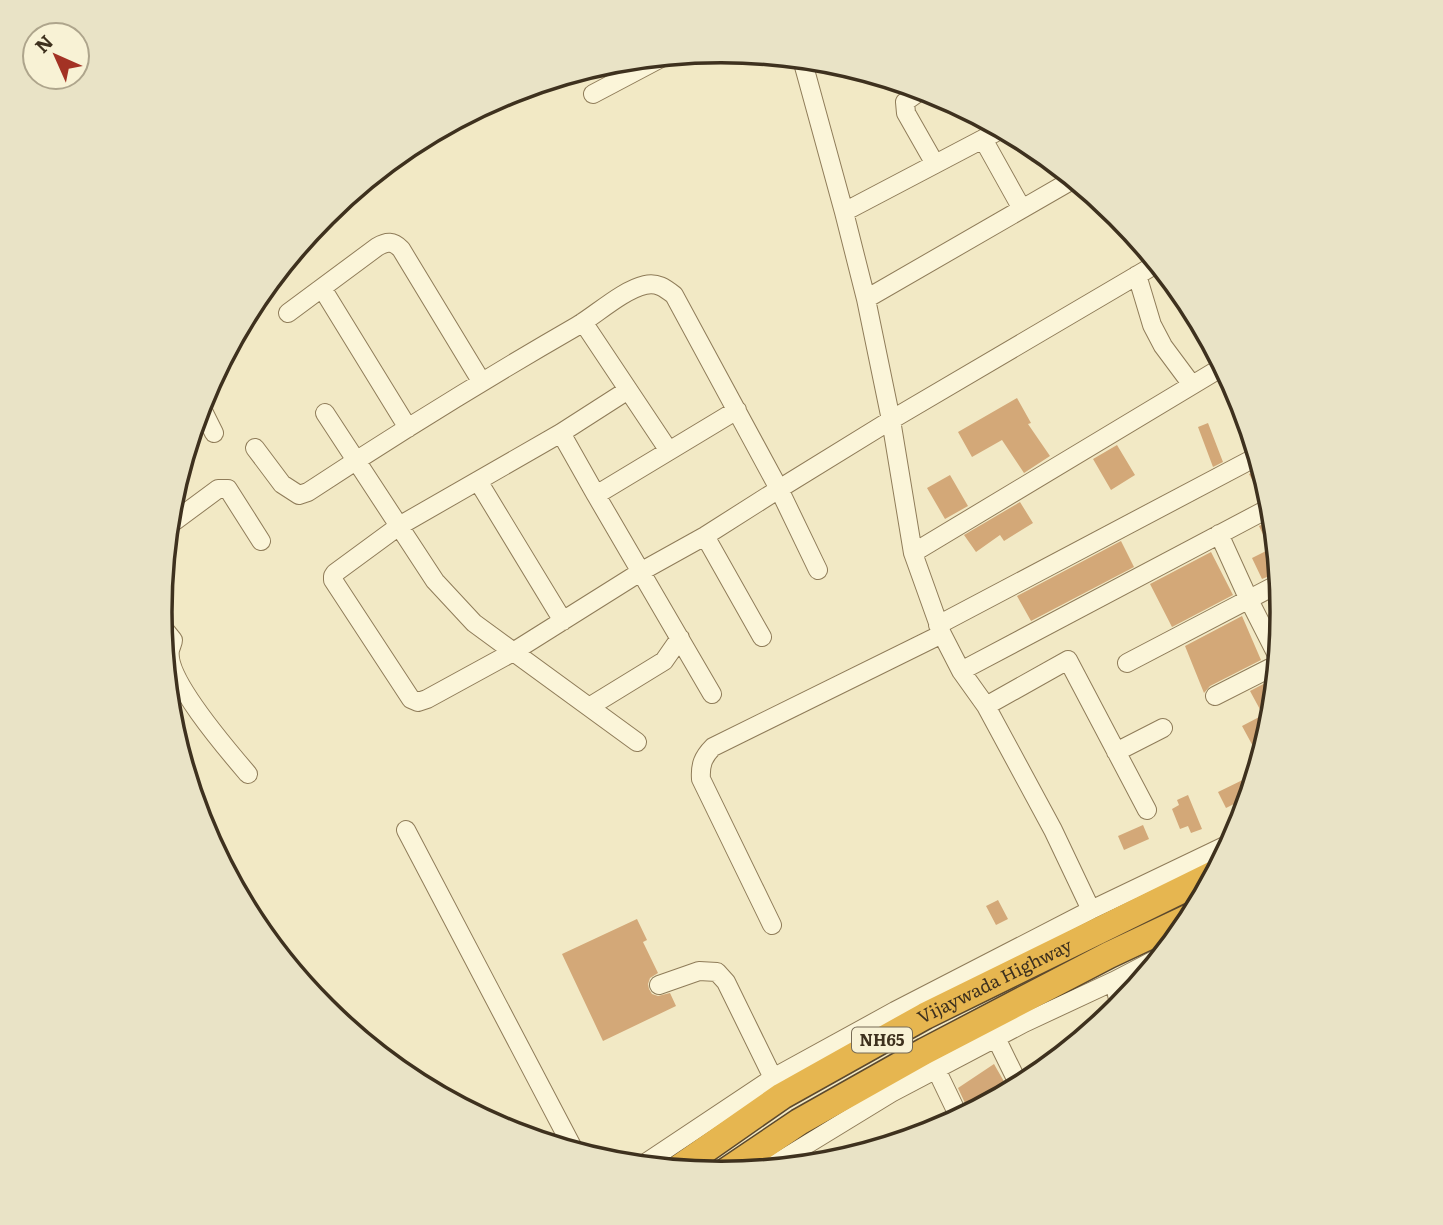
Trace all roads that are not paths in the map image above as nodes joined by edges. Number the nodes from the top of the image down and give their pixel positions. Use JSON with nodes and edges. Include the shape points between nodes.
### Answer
{"nodes":[{"id":1,"x":639,"y":70,"type":"edge"},
{"id":2,"x":805,"y":70,"type":"edge"},
{"id":3,"x":593,"y":94,"type":"dead end"},
{"id":4,"x":912,"y":97,"type":"edge"},
{"id":5,"x":990,"y":133,"type":"edge"},
{"id":6,"x":996,"y":137,"type":"edge"},
{"id":7,"x":935,"y":164,"type":"junction"},
{"id":8,"x":1065,"y":184,"type":"edge"},
{"id":9,"x":1022,"y":209,"type":"junction"},
{"id":10,"x":844,"y":212,"type":"junction"},
{"id":11,"x":1149,"y":268,"type":"edge"},
{"id":12,"x":1137,"y":275,"type":"junction"},
{"id":13,"x":322,"y":288,"type":"junction"},
{"id":14,"x":866,"y":299,"type":"junction"},
{"id":15,"x":288,"y":313,"type":"dead end"},
{"id":16,"x":583,"y":322,"type":"junction"},
{"id":17,"x":1215,"y":371,"type":"edge"},
{"id":18,"x":481,"y":381,"type":"junction"},
{"id":19,"x":1192,"y":385,"type":"junction"},
{"id":20,"x":628,"y":390,"type":"junction"},
{"id":21,"x":737,"y":410,"type":"junction"},
{"id":22,"x":326,"y":413,"type":"dead end"},
{"id":23,"x":207,"y":419,"type":"edge"},
{"id":24,"x":891,"y":420,"type":"junction"},
{"id":25,"x":408,"y":428,"type":"junction"},
{"id":26,"x":214,"y":433,"type":"dead end"},
{"id":27,"x":561,"y":433,"type":"junction"},
{"id":28,"x":255,"y":448,"type":"dead end"},
{"id":29,"x":670,"y":451,"type":"junction"},
{"id":30,"x":356,"y":460,"type":"junction"},
{"id":31,"x":1249,"y":461,"type":"edge"},
{"id":32,"x":478,"y":481,"type":"junction"},
{"id":33,"x":779,"y":489,"type":"junction"},
{"id":34,"x":596,"y":495,"type":"junction"},
{"id":35,"x":1261,"y":512,"type":"edge"},
{"id":36,"x":181,"y":516,"type":"edge"},
{"id":37,"x":400,"y":526,"type":"junction"},
{"id":38,"x":1219,"y":534,"type":"junction"},
{"id":39,"x":705,"y":536,"type":"junction"},
{"id":40,"x":261,"y":541,"type":"dead end"},
{"id":41,"x":913,"y":553,"type":"junction"},
{"id":42,"x":818,"y":570,"type":"dead end"},
{"id":43,"x":642,"y":571,"type":"junction"},
{"id":44,"x":1270,"y":588,"type":"edge"},
{"id":45,"x":1249,"y":600,"type":"junction"},
{"id":46,"x":562,"y":621,"type":"junction"},
{"id":47,"x":940,"y":629,"type":"junction"},
{"id":48,"x":762,"y":637,"type":"dead end"},
{"id":49,"x":680,"y":638,"type":"junction"},
{"id":50,"x":1270,"y":644,"type":"edge"},
{"id":51,"x":513,"y":652,"type":"junction"},
{"id":52,"x":1127,"y":663,"type":"dead end"},
{"id":53,"x":1268,"y":667,"type":"edge"},
{"id":54,"x":175,"y":668,"type":"edge"},
{"id":55,"x":961,"y":671,"type":"junction"},
{"id":56,"x":712,"y":694,"type":"dead end"},
{"id":57,"x":1215,"y":696,"type":"dead end"},
{"id":58,"x":986,"y":706,"type":"junction"},
{"id":59,"x":589,"y":707,"type":"junction"},
{"id":60,"x":1163,"y":728,"type":"dead end"},
{"id":61,"x":637,"y":742,"type":"dead end"},
{"id":62,"x":1116,"y":752,"type":"junction"},
{"id":63,"x":248,"y":774,"type":"dead end"},
{"id":64,"x":1147,"y":810,"type":"dead end"},
{"id":65,"x":406,"y":830,"type":"dead end"},
{"id":66,"x":1217,"y":850,"type":"edge"},
{"id":67,"x":1200,"y":881,"type":"edge"},
{"id":68,"x":1091,"y":911,"type":"junction"},
{"id":69,"x":772,"y":925,"type":"dead end"},
{"id":70,"x":1173,"y":925,"type":"edge"},
{"id":71,"x":1142,"y":967,"type":"edge"},
{"id":72,"x":1114,"y":981,"type":"junction"},
{"id":73,"x":659,"y":985,"type":"dead end"},
{"id":74,"x":1117,"y":994,"type":"edge"},
{"id":75,"x":996,"y":1038,"type":"junction"},
{"id":76,"x":936,"y":1069,"type":"junction"},
{"id":77,"x":1015,"y":1076,"type":"edge"},
{"id":78,"x":773,"y":1079,"type":"junction"},
{"id":79,"x":955,"y":1109,"type":"edge"},
{"id":80,"x":569,"y":1140,"type":"edge"},
{"id":81,"x":654,"y":1157,"type":"edge"},
{"id":82,"x":785,"y":1158,"type":"edge"},
{"id":83,"x":689,"y":1161,"type":"edge"},
{"id":84,"x":741,"y":1161,"type":"edge"}],
"edges":[{"from":1,"to":3,"type":"street"},
{"from":2,"to":10,"type":"street"},
{"from":4,"to":7,"type":"street","via":[[905,102],[906,113]]},
{"from":5,"to":7,"type":"street"},
{"from":6,"to":9,"type":"street"},
{"from":7,"to":10,"type":"street"},
{"from":8,"to":9,"type":"street"},
{"from":9,"to":14,"type":"street"},
{"from":10,"to":14,"type":"street"},
{"from":11,"to":12,"type":"street"},
{"from":12,"to":19,"type":"street","via":[[1152,325]]},
{"from":12,"to":24,"type":"street"},
{"from":13,"to":15,"type":"street"},
{"from":13,"to":18,"type":"street","via":[[385,242],[395,243]]},
{"from":13,"to":25,"type":"street"},
{"from":14,"to":24,"type":"street"},
{"from":16,"to":18,"type":"street"},
{"from":16,"to":20,"type":"street"},
{"from":16,"to":21,"type":"street","via":[[635,288],[659,285],[674,296]]},
{"from":17,"to":19,"type":"street"},
{"from":18,"to":25,"type":"street"},
{"from":19,"to":41,"type":"street"},
{"from":20,"to":27,"type":"street"},
{"from":20,"to":29,"type":"street"},
{"from":21,"to":29,"type":"street"},
{"from":21,"to":33,"type":"street"},
{"from":22,"to":30,"type":"street"},
{"from":23,"to":26,"type":"street"},
{"from":24,"to":33,"type":"street"},
{"from":24,"to":41,"type":"street"},
{"from":25,"to":30,"type":"street"},
{"from":27,"to":32,"type":"street"},
{"from":27,"to":34,"type":"street"},
{"from":28,"to":30,"type":"street","via":[[282,484],[299,495]]},
{"from":29,"to":34,"type":"street"},
{"from":30,"to":37,"type":"street"},
{"from":31,"to":47,"type":"street"},
{"from":32,"to":37,"type":"street"},
{"from":32,"to":46,"type":"street"},
{"from":33,"to":39,"type":"street"},
{"from":33,"to":42,"type":"street"},
{"from":34,"to":43,"type":"street"},
{"from":35,"to":38,"type":"street"},
{"from":36,"to":40,"type":"street","via":[[218,489],[228,489]]},
{"from":37,"to":51,"type":"street","via":[[435,581],[474,623]]},
{"from":37,"to":51,"type":"street","via":[[335,573],[333,580],[411,699],[427,699]]},
{"from":38,"to":45,"type":"street"},
{"from":38,"to":55,"type":"street"},
{"from":39,"to":43,"type":"street"},
{"from":39,"to":48,"type":"street"},
{"from":41,"to":47,"type":"street"},
{"from":43,"to":46,"type":"street"},
{"from":43,"to":49,"type":"street"},
{"from":44,"to":45,"type":"street"},
{"from":45,"to":50,"type":"street"},
{"from":45,"to":52,"type":"street"},
{"from":46,"to":51,"type":"street"},
{"from":47,"to":55,"type":"street"},
{"from":47,"to":69,"type":"street","via":[[705,755],[701,779]]},
{"from":49,"to":56,"type":"street"},
{"from":49,"to":59,"type":"street","via":[[664,661]]},
{"from":51,"to":59,"type":"street"},
{"from":53,"to":57,"type":"street"},
{"from":54,"to":63,"type":"street","via":[[212,731]]},
{"from":55,"to":58,"type":"street"},
{"from":58,"to":62,"type":"street","via":[[1068,660]]},
{"from":58,"to":68,"type":"street"},
{"from":59,"to":61,"type":"street"},
{"from":60,"to":62,"type":"street"},
{"from":62,"to":64,"type":"street"},
{"from":65,"to":80,"type":"street"},
{"from":66,"to":68,"type":"street"},
{"from":67,"to":83,"type":"highway","name":"Vijaywada Highway","number":"NH65","via":[[901,1029],[782,1096]]},
{"from":68,"to":78,"type":"street"},
{"from":70,"to":84,"type":"highway","name":"Vijaywada Highway","number":"NH65","via":[[925,1051],[799,1122]]},
{"from":71,"to":72,"type":"street"},
{"from":72,"to":74,"type":"street"},
{"from":72,"to":75,"type":"street"},
{"from":73,"to":78,"type":"street","via":[[699,971],[717,972]]},
{"from":75,"to":76,"type":"street"},
{"from":75,"to":77,"type":"street"},
{"from":76,"to":79,"type":"street"},
{"from":76,"to":82,"type":"street"},
{"from":78,"to":81,"type":"street"}]}
